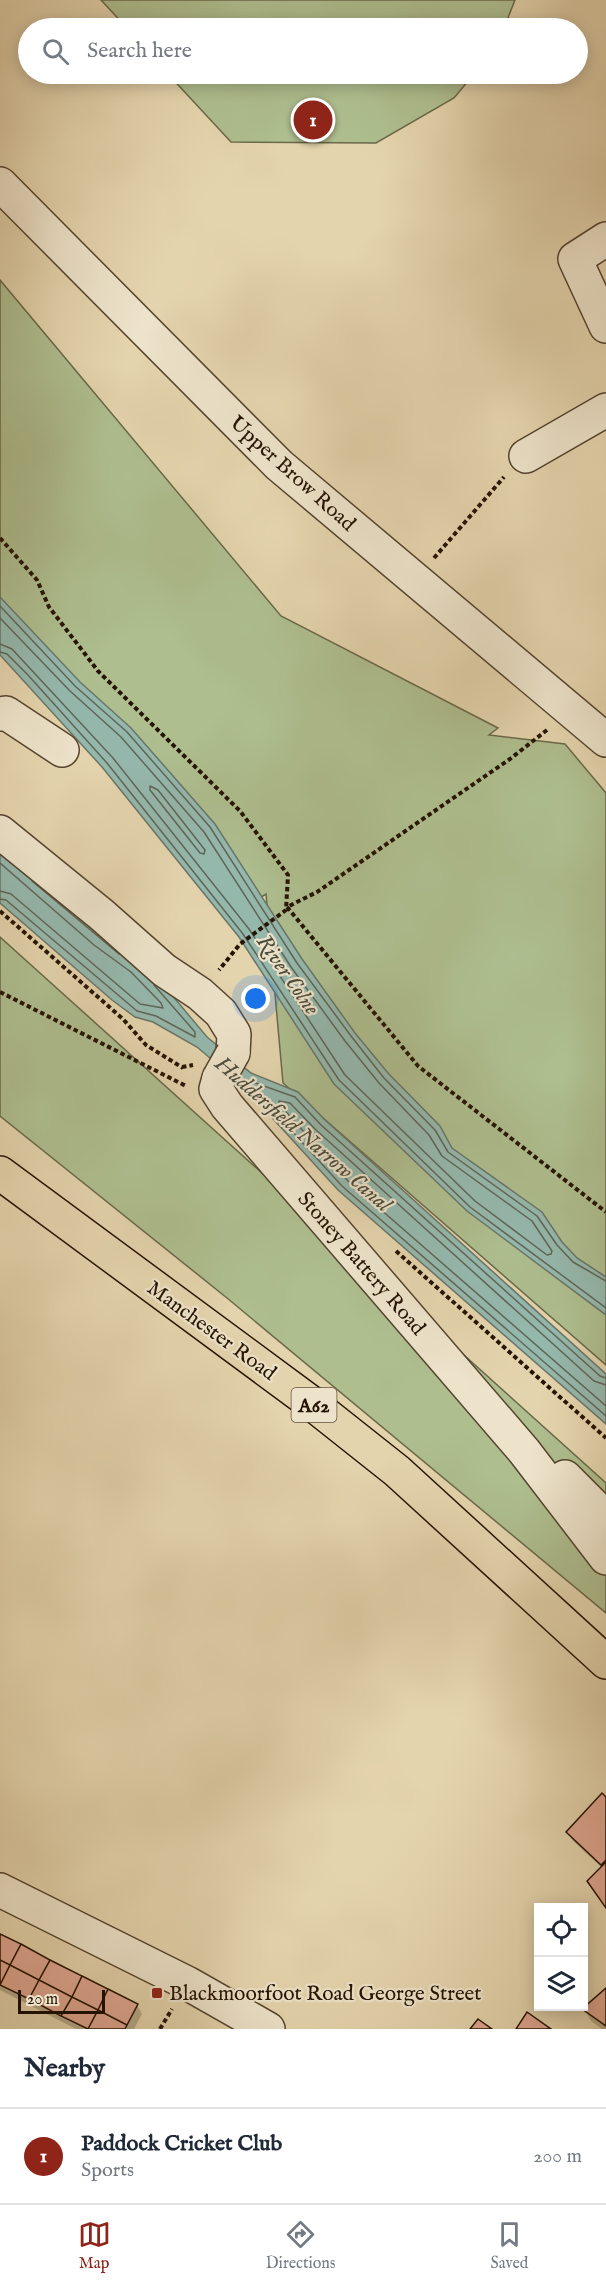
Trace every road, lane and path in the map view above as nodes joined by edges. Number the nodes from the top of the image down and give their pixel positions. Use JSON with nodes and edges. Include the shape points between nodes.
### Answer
{"nodes":[{"id":1,"x":0,"y":184,"type":"edge"},
{"id":2,"x":606,"y":239,"type":"edge"},
{"id":3,"x":606,"y":326,"type":"edge"},
{"id":4,"x":606,"y":410,"type":"edge"},
{"id":5,"x":519,"y":463,"type":"joint"},
{"id":6,"x":0,"y":537,"type":"edge"},
{"id":7,"x":431,"y":561,"type":"dead end"},
{"id":8,"x":0,"y":714,"type":"edge"},
{"id":9,"x":557,"y":723,"type":"dead end"},
{"id":10,"x":606,"y":740,"type":"edge"},
{"id":11,"x":62,"y":750,"type":"dead end"},
{"id":12,"x":0,"y":832,"type":"edge"},
{"id":13,"x":287,"y":909,"type":"junction"},
{"id":14,"x":0,"y":911,"type":"edge"},
{"id":15,"x":240,"y":944,"type":"dead end"},
{"id":16,"x":0,"y":993,"type":"edge"},
{"id":17,"x":217,"y":1071,"type":"junction"},
{"id":18,"x":0,"y":1173,"type":"edge"},
{"id":19,"x":606,"y":1212,"type":"edge"},
{"id":20,"x":387,"y":1244,"type":"dead end"},
{"id":21,"x":606,"y":1438,"type":"edge"},
{"id":22,"x":524,"y":1451,"type":"junction"},
{"id":23,"x":606,"y":1518,"type":"edge"},
{"id":24,"x":606,"y":1558,"type":"edge"},
{"id":25,"x":606,"y":1662,"type":"edge"},
{"id":26,"x":0,"y":1890,"type":"edge"},
{"id":27,"x":268,"y":2029,"type":"edge"}],
"edges":[{"from":1,"to":10,"type":"street","name":"Upper Brow Road","via":[[279,465]]},
{"from":2,"to":3,"type":"street","via":[[575,259]]},
{"from":4,"to":5,"type":"street"},
{"from":5,"to":7,"type":"path"},
{"from":6,"to":13,"type":"path","via":[[37,580],[49,607],[98,671],[240,811],[288,875]]},
{"from":8,"to":11,"type":"street","via":[[6,713]]},
{"from":9,"to":13,"type":"path"},
{"from":12,"to":17,"type":"street","via":[[221,1013],[234,1034]]},
{"from":13,"to":15,"type":"path"},
{"from":13,"to":19,"type":"path","via":[[418,1066]]},
{"from":14,"to":17,"type":"path","via":[[123,1019],[146,1045],[182,1067]]},
{"from":16,"to":17,"type":"path","via":[[194,1090]]},
{"from":17,"to":22,"type":"street","name":"Stoney Battery Road"},
{"from":18,"to":25,"type":"main road","name":"Manchester Road","number":"A62","via":[[397,1471]]},
{"from":20,"to":21,"type":"path"},
{"from":22,"to":23,"type":"street","via":[[547,1459]]},
{"from":22,"to":24,"type":"street","name":"Stoney Battery Road"},
{"from":26,"to":27,"type":"street","via":[[188,1983]]}]}
